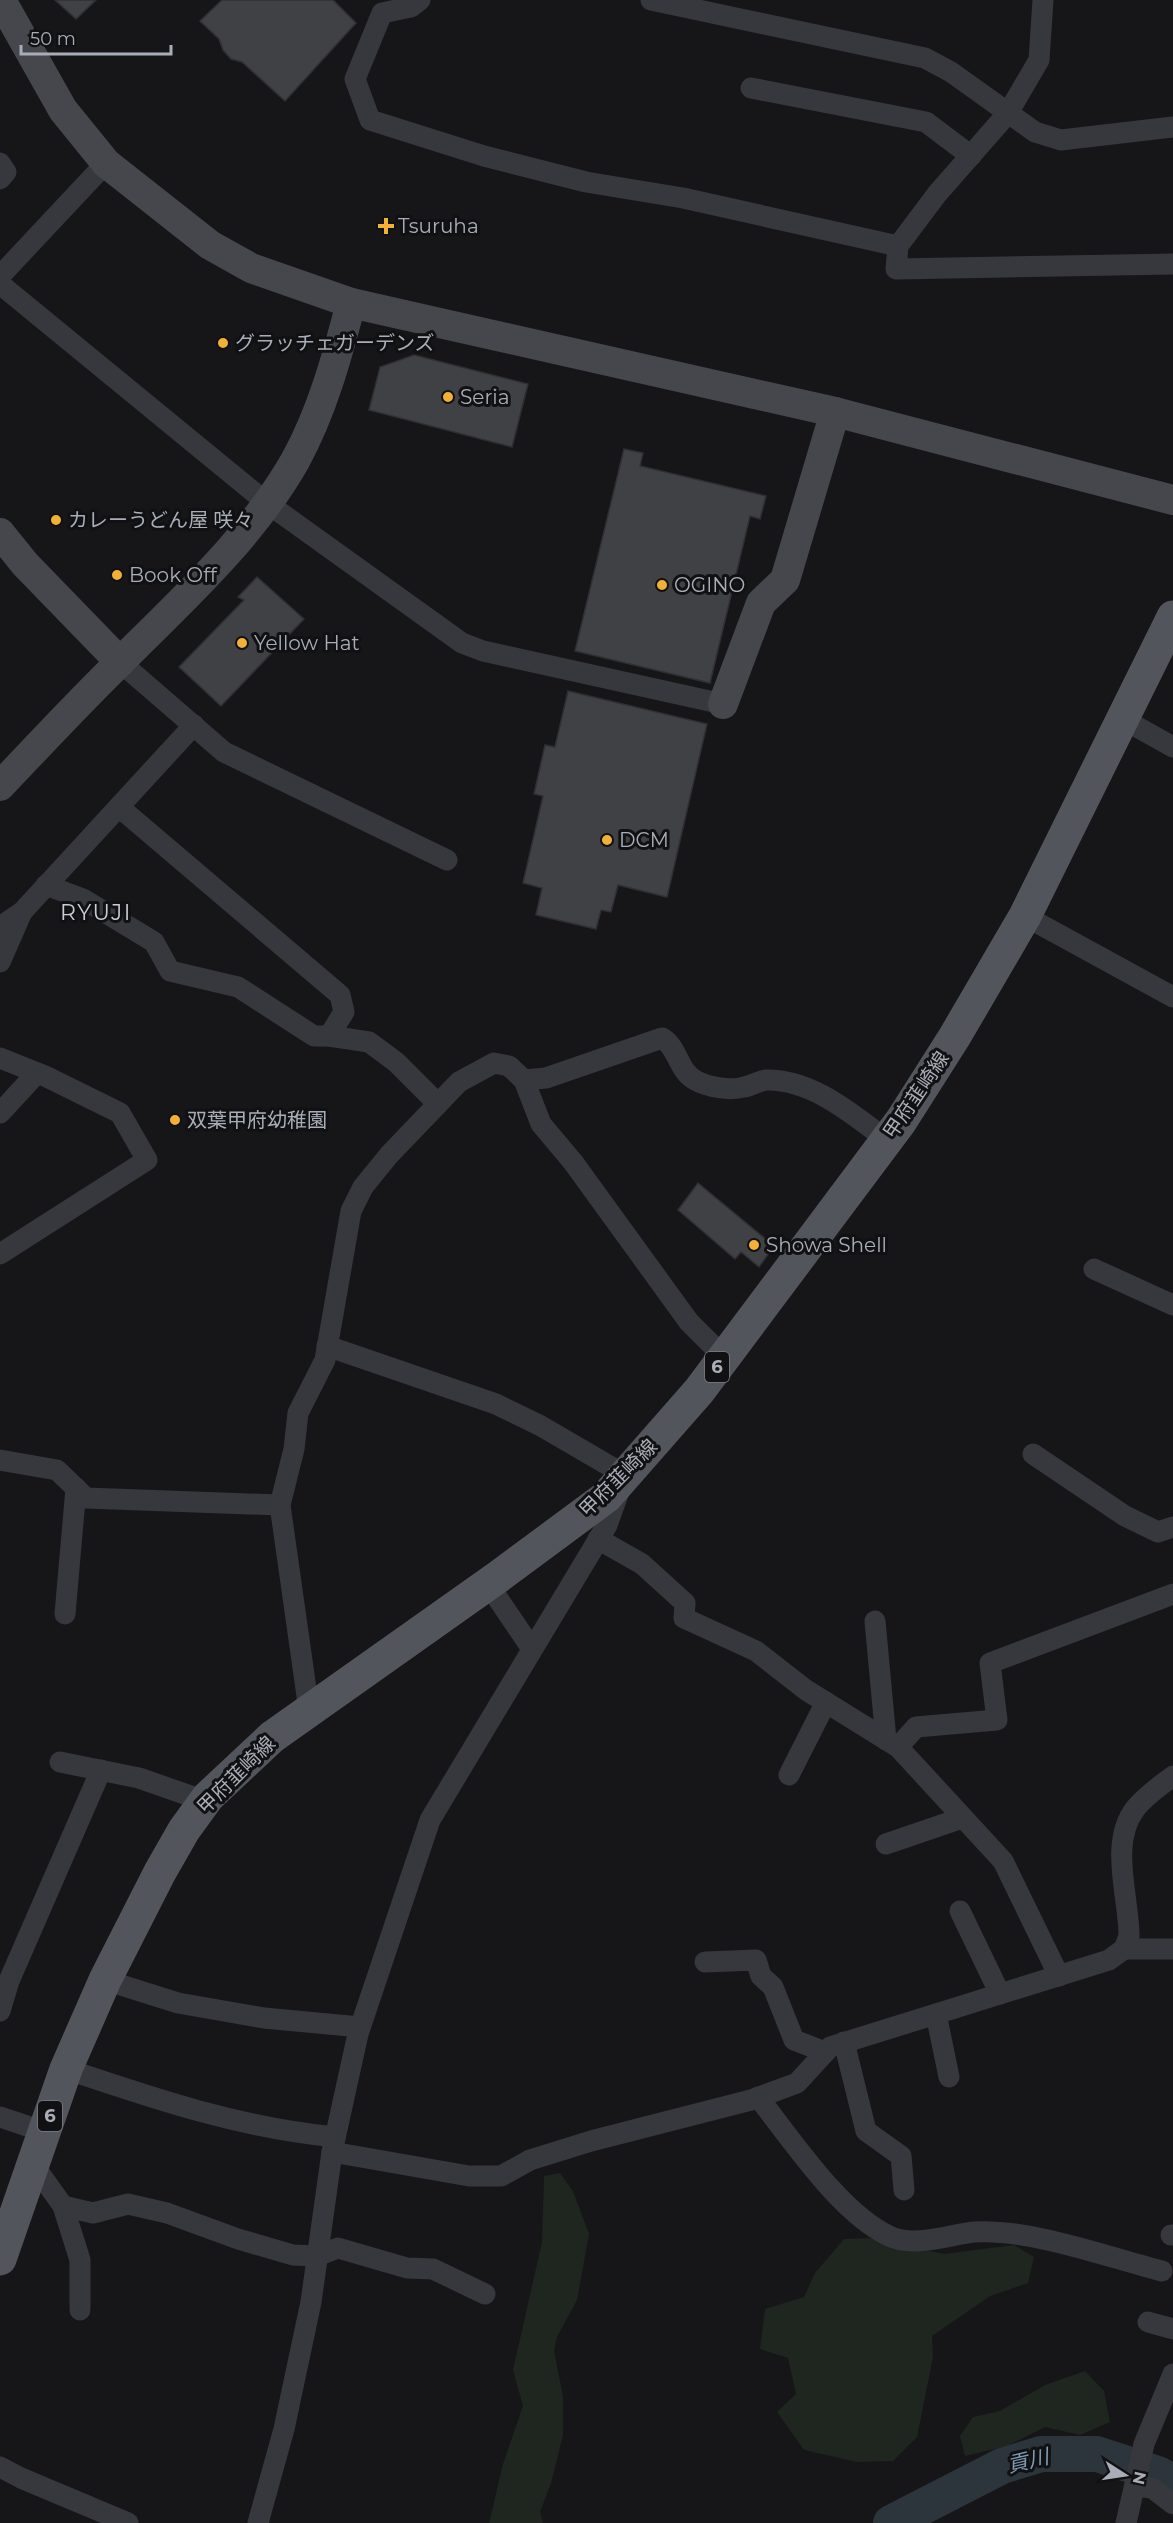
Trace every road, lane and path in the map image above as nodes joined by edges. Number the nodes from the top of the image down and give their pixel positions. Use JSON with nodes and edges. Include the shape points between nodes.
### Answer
{"nodes":[{"id":1,"x":1,"y":0,"type":"edge"},
{"id":2,"x":420,"y":0,"type":"edge"},
{"id":3,"x":651,"y":0,"type":"edge"},
{"id":4,"x":1043,"y":0,"type":"edge"},
{"id":5,"x":751,"y":88,"type":"dead end"},
{"id":6,"x":1008,"y":113,"type":"junction"},
{"id":7,"x":1173,"y":128,"type":"edge"},
{"id":8,"x":971,"y":156,"type":"junction"},
{"id":9,"x":0,"y":163,"type":"edge"},
{"id":10,"x":106,"y":163,"type":"junction"},
{"id":11,"x":0,"y":179,"type":"edge"},
{"id":12,"x":898,"y":246,"type":"junction"},
{"id":13,"x":1173,"y":264,"type":"edge"},
{"id":14,"x":0,"y":276,"type":"edge"},
{"id":15,"x":0,"y":284,"type":"edge"},
{"id":16,"x":351,"y":303,"type":"junction"},
{"id":17,"x":835,"y":412,"type":"junction"},
{"id":18,"x":1173,"y":500,"type":"edge"},
{"id":19,"x":267,"y":503,"type":"junction"},
{"id":20,"x":0,"y":533,"type":"edge"},
{"id":21,"x":1173,"y":617,"type":"edge"},
{"id":22,"x":120,"y":662,"type":"junction"},
{"id":23,"x":723,"y":704,"type":"joint"},
{"id":24,"x":1123,"y":719,"type":"junction"},
{"id":25,"x":194,"y":725,"type":"junction"},
{"id":26,"x":1173,"y":747,"type":"edge"},
{"id":27,"x":0,"y":786,"type":"edge"},
{"id":28,"x":119,"y":807,"type":"junction"},
{"id":29,"x":447,"y":860,"type":"dead end"},
{"id":30,"x":46,"y":885,"type":"junction"},
{"id":31,"x":21,"y":912,"type":"junction"},
{"id":32,"x":1026,"y":916,"type":"junction"},
{"id":33,"x":0,"y":927,"type":"edge"},
{"id":34,"x":0,"y":962,"type":"edge"},
{"id":35,"x":1173,"y":997,"type":"edge"},
{"id":36,"x":329,"y":1036,"type":"junction"},
{"id":37,"x":0,"y":1058,"type":"edge"},
{"id":38,"x":38,"y":1073,"type":"junction"},
{"id":39,"x":524,"y":1080,"type":"junction"},
{"id":40,"x":438,"y":1104,"type":"junction"},
{"id":41,"x":0,"y":1113,"type":"edge"},
{"id":42,"x":887,"y":1140,"type":"junction"},
{"id":43,"x":0,"y":1254,"type":"edge"},
{"id":44,"x":1094,"y":1269,"type":"dead end"},
{"id":45,"x":1173,"y":1305,"type":"edge"},
{"id":46,"x":327,"y":1346,"type":"junction"},
{"id":47,"x":724,"y":1357,"type":"junction"},
{"id":48,"x":1033,"y":1454,"type":"dead end"},
{"id":49,"x":0,"y":1460,"type":"edge"},
{"id":50,"x":625,"y":1475,"type":"junction"},
{"id":51,"x":76,"y":1488,"type":"junction"},
{"id":52,"x":280,"y":1505,"type":"junction"},
{"id":53,"x":1173,"y":1527,"type":"edge"},
{"id":54,"x":598,"y":1539,"type":"junction"},
{"id":55,"x":488,"y":1584,"type":"junction"},
{"id":56,"x":1173,"y":1594,"type":"edge"},
{"id":57,"x":65,"y":1614,"type":"dead end"},
{"id":58,"x":875,"y":1621,"type":"dead end"},
{"id":59,"x":531,"y":1649,"type":"junction"},
{"id":60,"x":826,"y":1702,"type":"junction"},
{"id":61,"x":309,"y":1710,"type":"junction"},
{"id":62,"x":892,"y":1743,"type":"junction"},
{"id":63,"x":60,"y":1762,"type":"dead end"},
{"id":64,"x":101,"y":1770,"type":"junction"},
{"id":65,"x":789,"y":1775,"type":"dead end"},
{"id":66,"x":1173,"y":1776,"type":"edge"},
{"id":67,"x":205,"y":1801,"type":"junction"},
{"id":68,"x":962,"y":1818,"type":"junction"},
{"id":69,"x":886,"y":1844,"type":"dead end"},
{"id":70,"x":960,"y":1911,"type":"dead end"},
{"id":71,"x":1124,"y":1949,"type":"junction"},
{"id":72,"x":1173,"y":1949,"type":"edge"},
{"id":73,"x":705,"y":1962,"type":"dead end"},
{"id":74,"x":1059,"y":1976,"type":"junction"},
{"id":75,"x":105,"y":1980,"type":"junction"},
{"id":76,"x":1000,"y":1994,"type":"junction"},
{"id":77,"x":0,"y":2011,"type":"edge"},
{"id":78,"x":936,"y":2014,"type":"junction"},
{"id":79,"x":360,"y":2027,"type":"junction"},
{"id":80,"x":844,"y":2042,"type":"junction"},
{"id":81,"x":825,"y":2052,"type":"junction"},
{"id":82,"x":66,"y":2069,"type":"junction"},
{"id":83,"x":949,"y":2077,"type":"dead end"},
{"id":84,"x":758,"y":2097,"type":"junction"},
{"id":85,"x":0,"y":2117,"type":"edge"},
{"id":86,"x":45,"y":2132,"type":"junction"},
{"id":87,"x":333,"y":2145,"type":"junction"},
{"id":88,"x":33,"y":2164,"type":"junction"},
{"id":89,"x":904,"y":2190,"type":"dead end"},
{"id":90,"x":63,"y":2206,"type":"junction"},
{"id":91,"x":317,"y":2256,"type":"junction"},
{"id":92,"x":0,"y":2259,"type":"edge"},
{"id":93,"x":1162,"y":2271,"type":"dead end"},
{"id":94,"x":485,"y":2294,"type":"dead end"},
{"id":95,"x":80,"y":2310,"type":"dead end"},
{"id":96,"x":1148,"y":2322,"type":"dead end"},
{"id":97,"x":1173,"y":2329,"type":"edge"},
{"id":98,"x":1173,"y":2374,"type":"edge"},
{"id":99,"x":0,"y":2467,"type":"edge"},
{"id":100,"x":1136,"y":2483,"type":"junction"},
{"id":101,"x":1173,"y":2504,"type":"edge"},
{"id":102,"x":128,"y":2523,"type":"edge"},
{"id":103,"x":258,"y":2523,"type":"edge"},
{"id":104,"x":1126,"y":2523,"type":"edge"}],
"edges":[{"from":1,"to":10,"type":"street","via":[[63,110]]},
{"from":2,"to":12,"type":"street","via":[[411,8],[382,13],[356,79],[370,120],[484,156],[586,182],[683,198]]},
{"from":3,"to":6,"type":"street","via":[[925,58]]},
{"from":4,"to":6,"type":"street","via":[[1039,60]]},
{"from":5,"to":8,"type":"street","via":[[926,122]]},
{"from":6,"to":7,"type":"street","via":[[1035,132],[1061,140]]},
{"from":6,"to":8,"type":"street"},
{"from":8,"to":12,"type":"street"},
{"from":9,"to":11,"type":"street","via":[[6,172]]},
{"from":10,"to":14,"type":"street"},
{"from":10,"to":16,"type":"street","via":[[210,246],[251,268]]},
{"from":12,"to":13,"type":"street","via":[[896,269]]},
{"from":15,"to":19,"type":"street"},
{"from":16,"to":17,"type":"street"},
{"from":16,"to":19,"type":"street","via":[[316,417],[295,461]]},
{"from":17,"to":18,"type":"street"},
{"from":17,"to":23,"type":"street","via":[[785,580],[761,603]]},
{"from":19,"to":22,"type":"street","via":[[224,556]]},
{"from":19,"to":23,"type":"street","via":[[462,644]]},
{"from":20,"to":22,"type":"street"},
{"from":21,"to":24,"type":"main road","name":"甲府韮崎線","number":"6"},
{"from":22,"to":25,"type":"street"},
{"from":22,"to":27,"type":"street"},
{"from":24,"to":26,"type":"street"},
{"from":24,"to":32,"type":"main road","name":"甲府韮崎線","number":"6"},
{"from":25,"to":28,"type":"street"},
{"from":25,"to":29,"type":"street","via":[[224,752]]},
{"from":28,"to":30,"type":"street"},
{"from":28,"to":36,"type":"street","via":[[340,995],[344,1012]]},
{"from":30,"to":31,"type":"street"},
{"from":30,"to":36,"type":"street","via":[[83,899],[154,942],[170,971],[238,987],[314,1036]]},
{"from":31,"to":33,"type":"street"},
{"from":31,"to":34,"type":"street"},
{"from":32,"to":35,"type":"street"},
{"from":32,"to":42,"type":"main road","name":"甲府韮崎線","number":"6"},
{"from":36,"to":40,"type":"street","via":[[369,1042],[396,1062]]},
{"from":37,"to":38,"type":"street"},
{"from":38,"to":41,"type":"street"},
{"from":38,"to":43,"type":"street","via":[[120,1113],[147,1160]]},
{"from":39,"to":40,"type":"street","via":[[509,1066],[494,1063],[459,1082]]},
{"from":39,"to":42,"type":"street","via":[[546,1078],[662,1038],[669,1042],[684,1071],[695,1080],[728,1089],[764,1080],[785,1082],[830,1099]]},
{"from":39,"to":47,"type":"street","via":[[541,1124],[689,1322]]},
{"from":40,"to":46,"type":"street","via":[[389,1155],[351,1211]]},
{"from":42,"to":47,"type":"main road","name":"甲府韮崎線","number":"6"},
{"from":44,"to":45,"type":"street"},
{"from":46,"to":50,"type":"street","via":[[496,1404]]},
{"from":46,"to":52,"type":"street","via":[[325,1360],[298,1413]]},
{"from":47,"to":50,"type":"main road","name":"甲府韮崎線","number":"6"},
{"from":48,"to":53,"type":"street","via":[[1125,1516],[1158,1532]]},
{"from":49,"to":51,"type":"street","via":[[57,1470]]},
{"from":50,"to":54,"type":"street"},
{"from":50,"to":55,"type":"main road","name":"甲府韮崎線","number":"6","via":[[606,1497],[575,1522]]},
{"from":51,"to":52,"type":"street","via":[[86,1498]]},
{"from":51,"to":57,"type":"street"},
{"from":52,"to":61,"type":"street"},
{"from":54,"to":59,"type":"street"},
{"from":54,"to":60,"type":"street","via":[[642,1564],[685,1602],[684,1618],[756,1652]]},
{"from":55,"to":59,"type":"street"},
{"from":55,"to":61,"type":"main road","name":"甲府韮崎線","number":"6"},
{"from":56,"to":62,"type":"street","via":[[990,1663],[997,1719],[916,1727]]},
{"from":58,"to":62,"type":"street"},
{"from":59,"to":79,"type":"street","via":[[430,1820]]},
{"from":60,"to":62,"type":"street"},
{"from":60,"to":65,"type":"street"},
{"from":61,"to":67,"type":"main road","name":"甲府韮崎線","number":"6","via":[[272,1737]]},
{"from":62,"to":68,"type":"street"},
{"from":63,"to":64,"type":"street"},
{"from":64,"to":67,"type":"street","via":[[139,1778]]},
{"from":64,"to":77,"type":"street","via":[[9,1981]]},
{"from":66,"to":71,"type":"street","via":[[1134,1810],[1125,1830],[1122,1850],[1129,1936]]},
{"from":67,"to":75,"type":"main road","name":"甲府韮崎線","number":"6","via":[[159,1872]]},
{"from":68,"to":69,"type":"street"},
{"from":68,"to":74,"type":"street","via":[[1003,1861]]},
{"from":70,"to":76,"type":"street"},
{"from":71,"to":72,"type":"street"},
{"from":71,"to":74,"type":"street","via":[[1109,1960]]},
{"from":73,"to":81,"type":"street","via":[[756,1960],[761,1976],[773,1987],[794,2040]]},
{"from":74,"to":76,"type":"street"},
{"from":75,"to":79,"type":"street","via":[[189,2005],[264,2018]]},
{"from":75,"to":82,"type":"main road","name":"甲府韮崎線","number":"6"},
{"from":76,"to":78,"type":"street"},
{"from":78,"to":80,"type":"street"},
{"from":78,"to":83,"type":"street"},
{"from":79,"to":87,"type":"street"},
{"from":80,"to":81,"type":"street"},
{"from":80,"to":89,"type":"street","via":[[866,2131],[901,2156]]},
{"from":81,"to":84,"type":"street","via":[[797,2083]]},
{"from":82,"to":86,"type":"main road","name":"甲府韮崎線","number":"6"},
{"from":82,"to":87,"type":"street","via":[[190,2111]]},
{"from":84,"to":87,"type":"street","via":[[570,2147],[530,2160],[501,2176],[469,2176]]},
{"from":84,"to":93,"type":"street","via":[[855,2214],[890,2237],[910,2241],[1006,2231]]},
{"from":85,"to":86,"type":"street"},
{"from":86,"to":88,"type":"main road","name":"甲府韮崎線","number":"6"},
{"from":87,"to":91,"type":"street"},
{"from":88,"to":90,"type":"street"},
{"from":88,"to":92,"type":"main road","name":"甲府韮崎線","number":"6"},
{"from":90,"to":91,"type":"street","via":[[93,2213],[128,2204],[293,2255]]},
{"from":90,"to":95,"type":"street","via":[[80,2260]]},
{"from":91,"to":94,"type":"street","via":[[338,2248],[407,2268],[433,2269]]},
{"from":91,"to":103,"type":"street","via":[[284,2429]]},
{"from":96,"to":97,"type":"street"},
{"from":98,"to":100,"type":"street","via":[[1144,2444]]},
{"from":99,"to":102,"type":"street"},
{"from":100,"to":101,"type":"street","via":[[1152,2488]]},
{"from":100,"to":104,"type":"street"}]}
